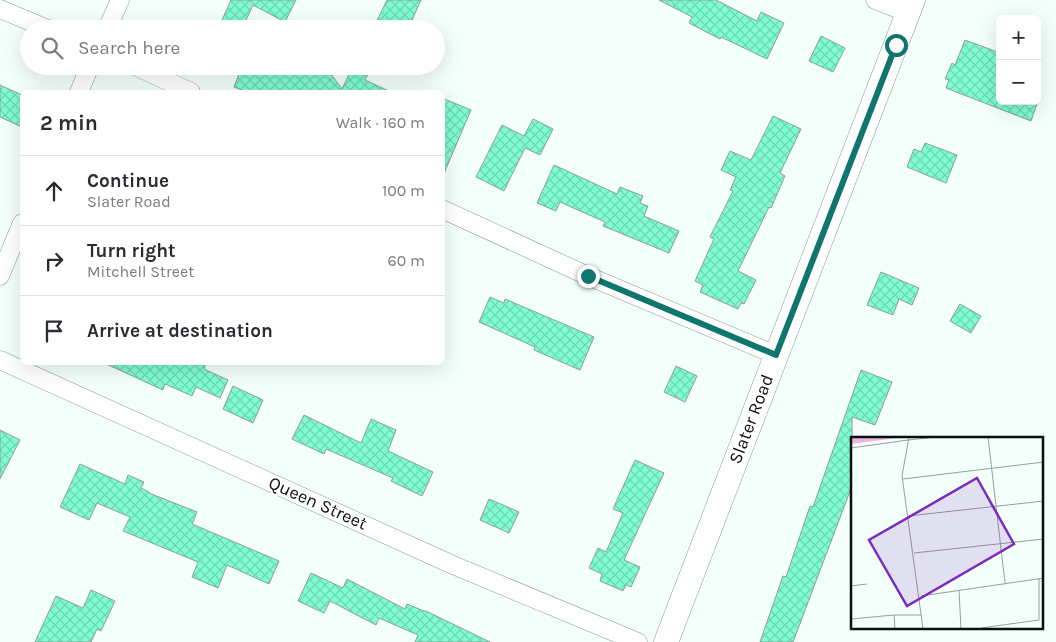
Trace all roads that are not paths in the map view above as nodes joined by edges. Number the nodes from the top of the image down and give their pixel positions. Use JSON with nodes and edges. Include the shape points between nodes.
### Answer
{"nodes":[{"id":1,"x":120,"y":0,"type":"edge"},
{"id":2,"x":876,"y":0,"type":"edge"},
{"id":3,"x":910,"y":6,"type":"edge"},
{"id":4,"x":0,"y":9,"type":"edge"},
{"id":5,"x":26,"y":20,"type":"edge"},
{"id":6,"x":111,"y":20,"type":"edge"},
{"id":7,"x":86,"y":75,"type":"edge"},
{"id":8,"x":154,"y":75,"type":"edge"},
{"id":9,"x":80,"y":90,"type":"edge"},
{"id":10,"x":187,"y":90,"type":"edge"},
{"id":11,"x":445,"y":210,"type":"edge"},
{"id":12,"x":20,"y":228,"type":"edge"},
{"id":13,"x":0,"y":276,"type":"edge"},
{"id":14,"x":776,"y":355,"type":"junction"},
{"id":15,"x":0,"y":360,"type":"edge"},
{"id":16,"x":638,"y":642,"type":"edge"},
{"id":17,"x":666,"y":642,"type":"edge"}],
"edges":[{"from":1,"to":6,"type":"street"},
{"from":2,"to":3,"type":"street"},
{"from":3,"to":14,"type":"main road","name":"Slater Road"},
{"from":4,"to":5,"type":"street"},
{"from":7,"to":9,"type":"street"},
{"from":8,"to":10,"type":"street"},
{"from":11,"to":14,"type":"street","via":[[588,276]]},
{"from":12,"to":13,"type":"street"},
{"from":14,"to":17,"type":"main road","name":"Slater Road"},
{"from":15,"to":16,"type":"street","name":"Queen Street","via":[[454,564]]}]}
